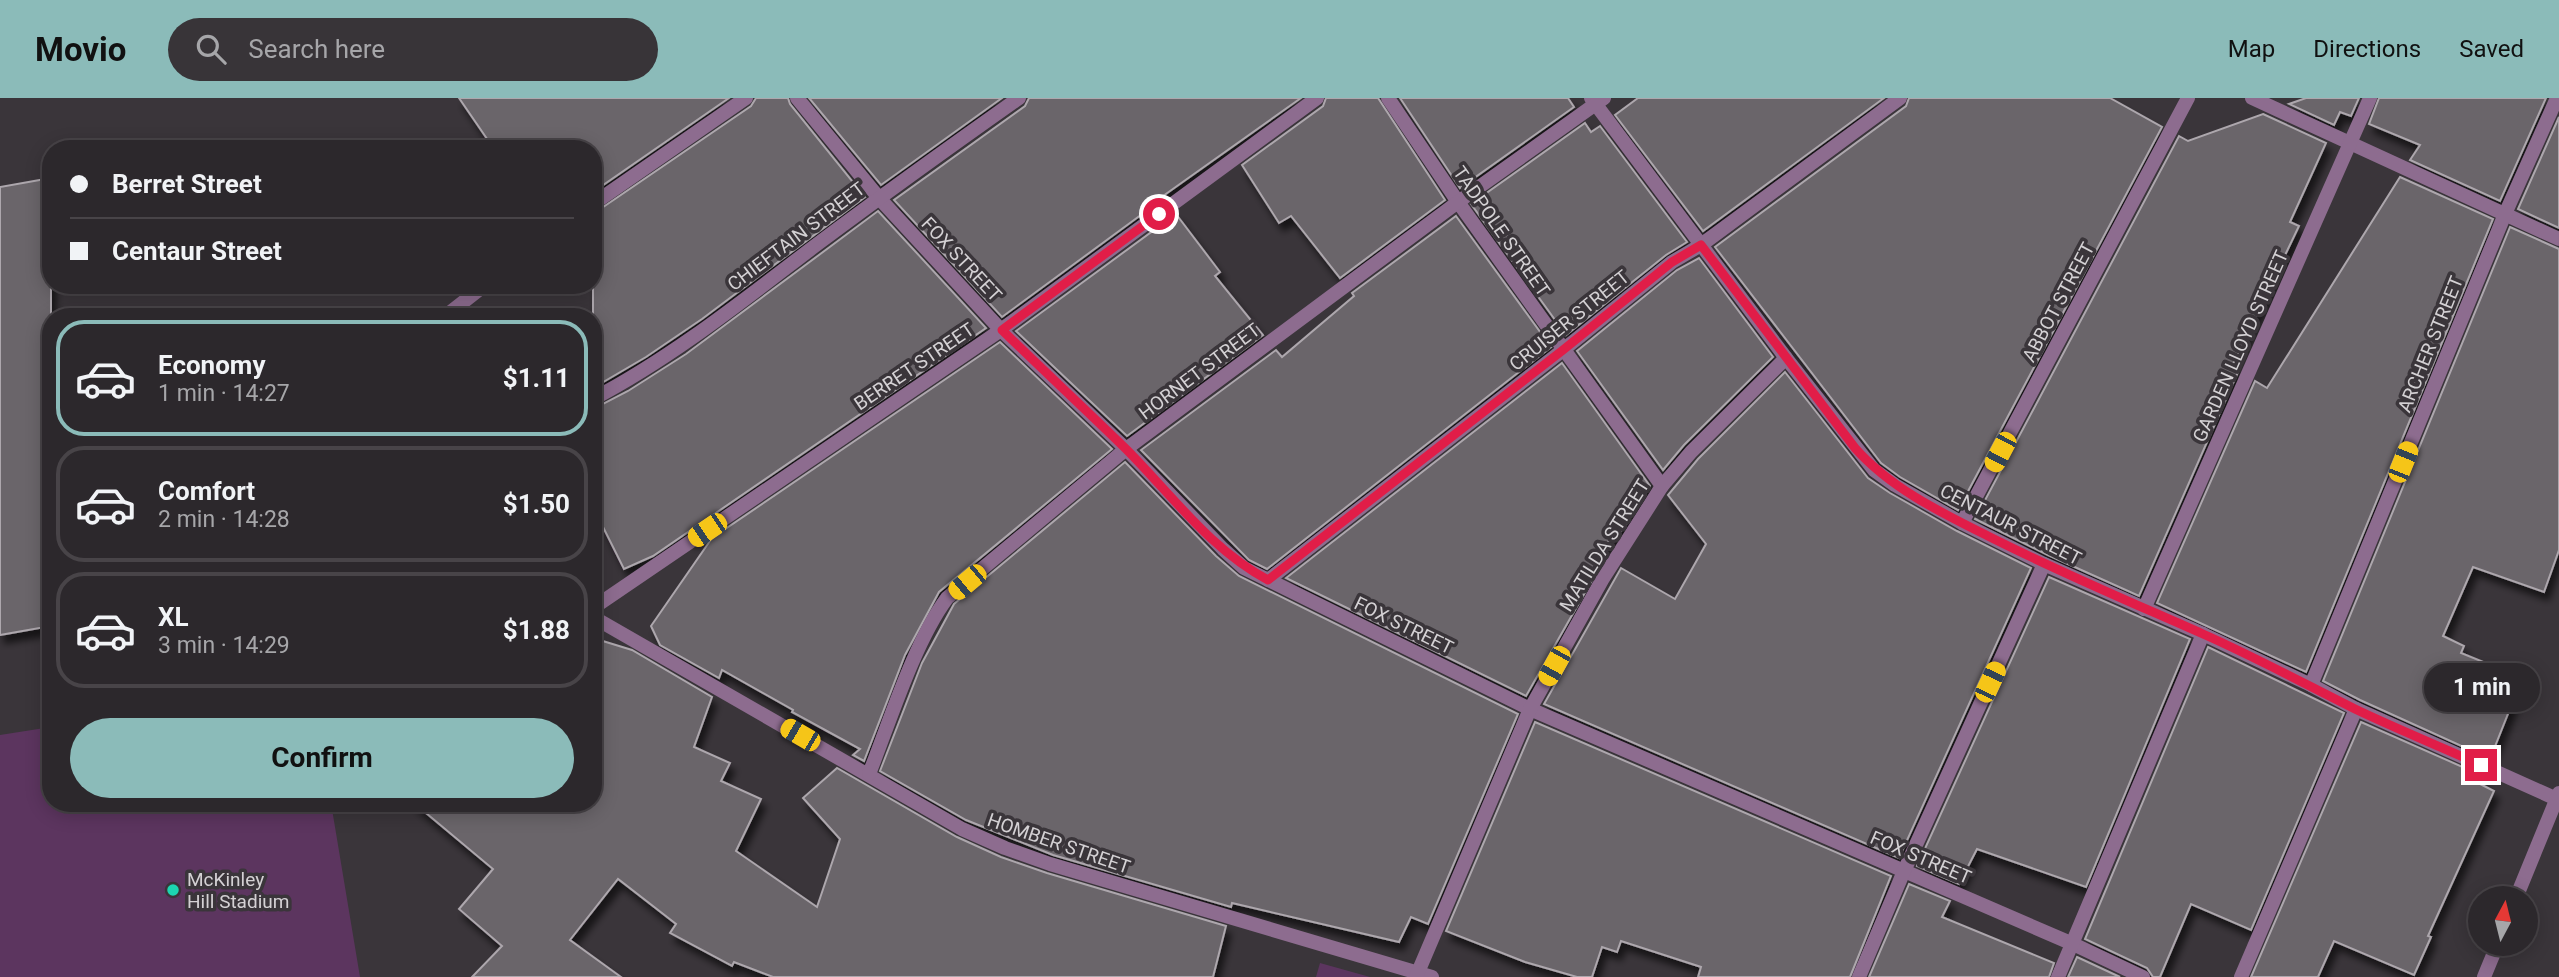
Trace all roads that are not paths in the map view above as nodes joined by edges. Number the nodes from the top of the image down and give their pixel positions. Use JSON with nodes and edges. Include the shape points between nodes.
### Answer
{"nodes":[{"id":1,"x":746,"y":98,"type":"edge"},
{"id":2,"x":797,"y":98,"type":"edge"},
{"id":3,"x":1019,"y":98,"type":"edge"},
{"id":4,"x":1317,"y":98,"type":"edge"},
{"id":5,"x":1388,"y":98,"type":"edge"},
{"id":6,"x":1900,"y":98,"type":"edge"},
{"id":7,"x":2188,"y":98,"type":"edge"},
{"id":8,"x":2252,"y":98,"type":"edge"},
{"id":9,"x":2370,"y":98,"type":"edge"},
{"id":10,"x":2557,"y":98,"type":"edge"},
{"id":11,"x":1597,"y":100,"type":"edge"},
{"id":12,"x":2351,"y":144,"type":"junction"},
{"id":13,"x":602,"y":198,"type":"edge"},
{"id":14,"x":879,"y":198,"type":"junction"},
{"id":15,"x":1458,"y":202,"type":"junction"},
{"id":16,"x":2505,"y":214,"type":"junction"},
{"id":17,"x":2559,"y":239,"type":"edge"},
{"id":18,"x":1701,"y":245,"type":"junction"},
{"id":19,"x":474,"y":294,"type":"edge"},
{"id":20,"x":456,"y":308,"type":"edge"},
{"id":21,"x":1002,"y":330,"type":"junction"},
{"id":22,"x":1563,"y":350,"type":"junction"},
{"id":23,"x":1786,"y":358,"type":"junction"},
{"id":24,"x":602,"y":394,"type":"edge"},
{"id":25,"x":1126,"y":449,"type":"junction"},
{"id":26,"x":1662,"y":486,"type":"junction"},
{"id":27,"x":1962,"y":523,"type":"junction"},
{"id":28,"x":2044,"y":564,"type":"junction"},
{"id":29,"x":1268,"y":580,"type":"junction"},
{"id":30,"x":602,"y":602,"type":"edge"},
{"id":31,"x":2144,"y":610,"type":"junction"},
{"id":32,"x":602,"y":622,"type":"edge"},
{"id":33,"x":2203,"y":634,"type":"junction"},
{"id":34,"x":2311,"y":685,"type":"junction"},
{"id":35,"x":1530,"y":709,"type":"junction"},
{"id":36,"x":2356,"y":709,"type":"junction"},
{"id":37,"x":869,"y":774,"type":"junction"},
{"id":38,"x":2558,"y":797,"type":"edge"},
{"id":39,"x":1904,"y":871,"type":"junction"},
{"id":40,"x":2521,"y":886,"type":"edge"},
{"id":41,"x":2073,"y":944,"type":"junction"},
{"id":42,"x":2493,"y":956,"type":"edge"},
{"id":43,"x":1416,"y":975,"type":"edge"},
{"id":44,"x":1432,"y":977,"type":"edge"},
{"id":45,"x":1859,"y":977,"type":"edge"},
{"id":46,"x":2059,"y":977,"type":"edge"},
{"id":47,"x":2143,"y":977,"type":"edge"},
{"id":48,"x":2241,"y":977,"type":"edge"},
{"id":49,"x":2484,"y":977,"type":"edge"}],
"edges":[{"from":1,"to":13,"type":"street"},
{"from":2,"to":14,"type":"street","name":"FOX STREET"},
{"from":3,"to":14,"type":"street","name":"CHIEFTAIN STREET"},
{"from":4,"to":21,"type":"street","name":"BERRET STREET"},
{"from":5,"to":15,"type":"street","name":"TADPOLE STREET"},
{"from":6,"to":18,"type":"street","name":"CRUISER STREET"},
{"from":7,"to":27,"type":"street","name":"ABBOT STREET"},
{"from":8,"to":12,"type":"street"},
{"from":9,"to":12,"type":"street","name":"GARDEN LLOYD STREET"},
{"from":10,"to":16,"type":"street","name":"ARCHER STREET"},
{"from":11,"to":15,"type":"street","name":"HORNET STREET"},
{"from":11,"to":18,"type":"street","name":"CENTAUR STREET"},
{"from":12,"to":16,"type":"street"},
{"from":12,"to":31,"type":"street","name":"GARDEN LLOYD STREET"},
{"from":14,"to":21,"type":"street","name":"FOX STREET"},
{"from":14,"to":24,"type":"street","name":"CHIEFTAIN STREET","via":[[728,312]]},
{"from":15,"to":22,"type":"street","name":"TADPOLE STREET"},
{"from":15,"to":25,"type":"street","name":"HORNET STREET"},
{"from":16,"to":17,"type":"street"},
{"from":16,"to":34,"type":"street","name":"ARCHER STREET"},
{"from":18,"to":22,"type":"street","name":"CRUISER STREET","via":[[1672,262]]},
{"from":18,"to":23,"type":"street","name":"CENTAUR STREET"},
{"from":19,"to":20,"type":"street"},
{"from":21,"to":25,"type":"street","name":"FOX STREET"},
{"from":21,"to":30,"type":"street","name":"BERRET STREET"},
{"from":22,"to":26,"type":"street","name":"TADPOLE STREET"},
{"from":22,"to":29,"type":"street","name":"CRUISER STREET"},
{"from":23,"to":26,"type":"street","name":"MATILDA STREET"},
{"from":23,"to":27,"type":"street","name":"CENTAUR STREET","via":[[1874,470]]},
{"from":25,"to":29,"type":"street","name":"FOX STREET","via":[[1223,549],[1244,568]]},
{"from":25,"to":37,"type":"street","name":"HORNET STREET","via":[[947,598],[912,666]]},
{"from":26,"to":35,"type":"street","name":"MATILDA STREET","via":[[1602,580]]},
{"from":27,"to":28,"type":"street","name":"CENTAUR STREET"},
{"from":28,"to":31,"type":"street","name":"CENTAUR STREET"},
{"from":28,"to":39,"type":"street"},
{"from":29,"to":35,"type":"street","name":"FOX STREET"},
{"from":31,"to":33,"type":"street","name":"CENTAUR STREET"},
{"from":32,"to":37,"type":"street","name":"HOMBER STREET"},
{"from":33,"to":34,"type":"street","name":"CENTAUR STREET"},
{"from":33,"to":41,"type":"street"},
{"from":34,"to":36,"type":"street","name":"CENTAUR STREET"},
{"from":35,"to":39,"type":"street","name":"FOX STREET"},
{"from":35,"to":43,"type":"street","name":"MATILDA STREET"},
{"from":36,"to":38,"type":"street","name":"CENTAUR STREET"},
{"from":36,"to":48,"type":"street"},
{"from":37,"to":43,"type":"street","name":"HOMBER STREET","via":[[962,829],[1005,848]]},
{"from":38,"to":40,"type":"street"},
{"from":39,"to":41,"type":"street","name":"FOX STREET"},
{"from":39,"to":45,"type":"street"},
{"from":41,"to":46,"type":"street"},
{"from":41,"to":47,"type":"street","name":"FOX STREET"},
{"from":42,"to":49,"type":"street"},
{"from":43,"to":44,"type":"street","name":"HOMBER STREET"}]}
